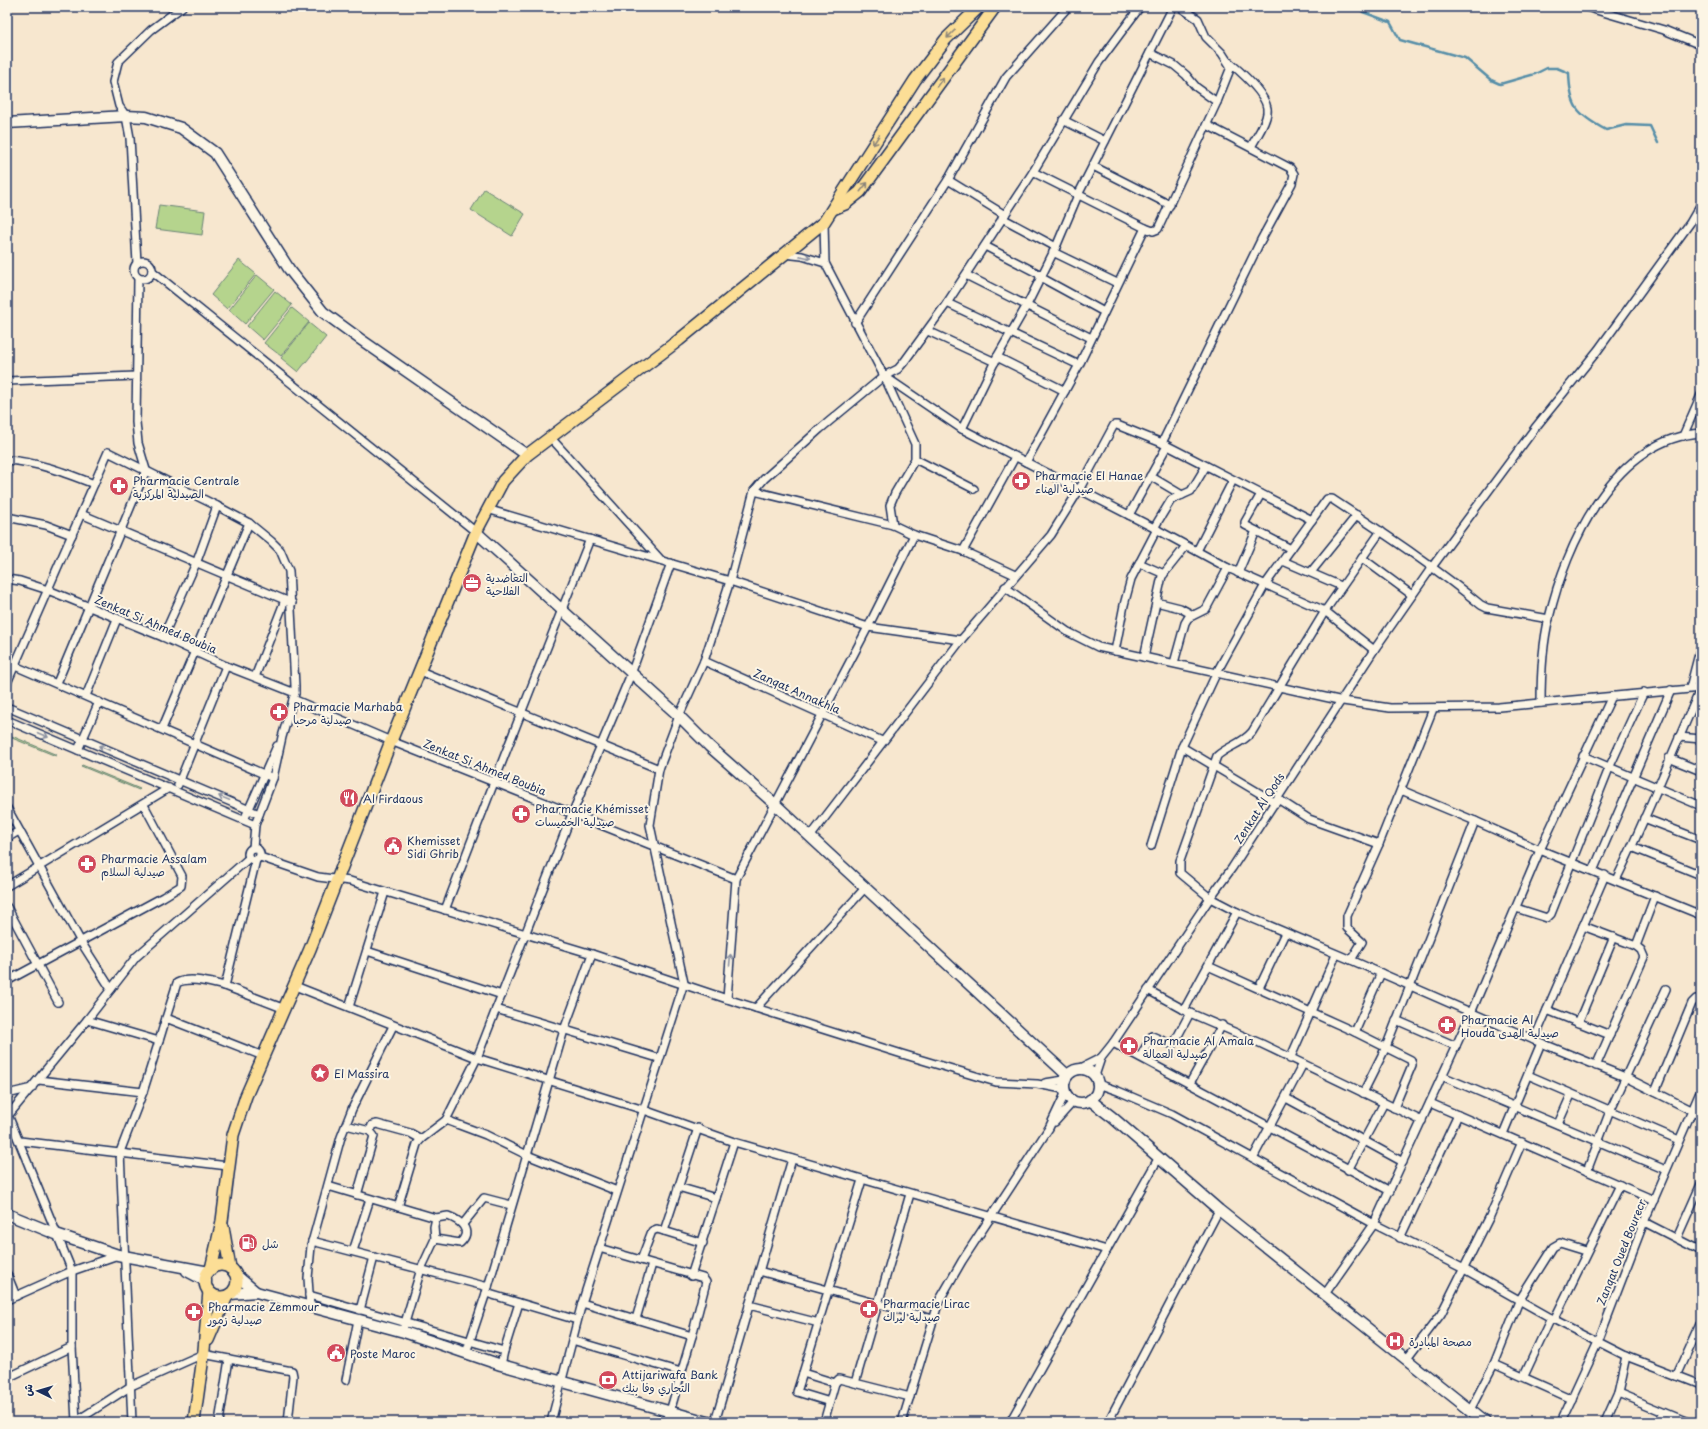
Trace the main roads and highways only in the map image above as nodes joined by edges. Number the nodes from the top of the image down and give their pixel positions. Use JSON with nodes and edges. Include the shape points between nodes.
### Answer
{"nodes":[{"id":1,"x":979,"y":7,"type":"edge"},
{"id":2,"x":995,"y":7,"type":"edge"},
{"id":3,"x":832,"y":209,"type":"junction"},
{"id":4,"x":222,"y":1221,"type":"junction"},
{"id":5,"x":233,"y":1271,"type":"junction"},
{"id":6,"x":209,"y":1278,"type":"junction"},
{"id":7,"x":228,"y":1295,"type":"junction"},
{"id":8,"x":204,"y":1352,"type":"junction"},
{"id":9,"x":194,"y":1422,"type":"edge"}],
"edges":[{"from":1,"to":3,"type":"main road","one_way":true,"via":[[946,39],[915,80]]},
{"from":3,"to":2,"type":"main road","one_way":true,"via":[[845,204],[860,192]]},
{"from":3,"to":4,"type":"main road","via":[[824,222],[685,335],[527,455],[502,481],[476,532],[391,741],[339,878],[240,1114],[233,1135]]},
{"from":4,"to":5,"type":"main road"},
{"from":4,"to":6,"type":"main road"},
{"from":5,"to":6,"type":"main road","via":[[220,1265]]},
{"from":5,"to":7,"type":"main road","via":[[236,1288]]},
{"from":6,"to":7,"type":"main road","via":[[217,1296]]},
{"from":6,"to":8,"type":"main road"},
{"from":7,"to":8,"type":"main road"},
{"from":8,"to":9,"type":"main road"}]}
